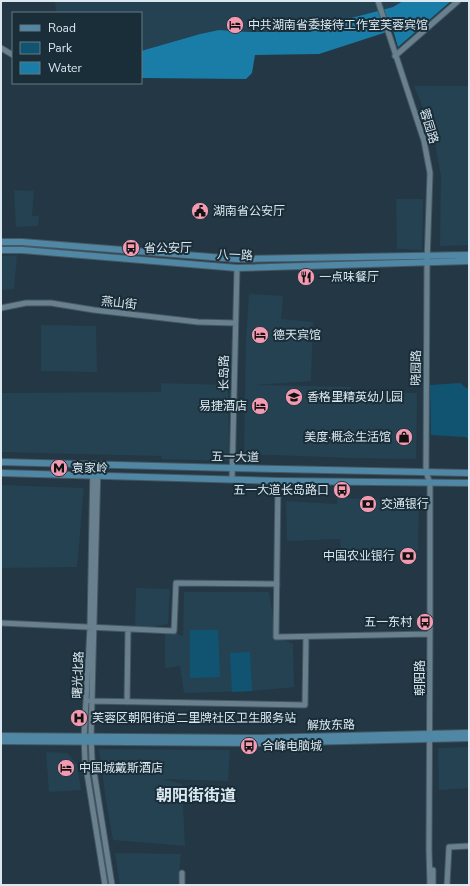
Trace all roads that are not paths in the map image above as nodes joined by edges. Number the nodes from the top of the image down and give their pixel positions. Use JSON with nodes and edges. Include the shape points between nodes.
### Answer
{"nodes":[{"id":1,"x":378,"y":1,"type":"edge"},
{"id":2,"x":458,"y":1,"type":"edge"},
{"id":3,"x":1,"y":48,"type":"edge"},
{"id":4,"x":12,"y":54,"type":"edge"},
{"id":5,"x":395,"y":56,"type":"junction"},
{"id":6,"x":1,"y":242,"type":"edge"},
{"id":7,"x":1,"y":250,"type":"edge"},
{"id":8,"x":469,"y":255,"type":"edge"},
{"id":9,"x":428,"y":256,"type":"junction"},
{"id":10,"x":469,"y":261,"type":"edge"},
{"id":11,"x":427,"y":263,"type":"junction"},
{"id":12,"x":237,"y":268,"type":"junction"},
{"id":13,"x":1,"y":308,"type":"edge"},
{"id":14,"x":235,"y":323,"type":"junction"},
{"id":15,"x":1,"y":462,"type":"edge"},
{"id":16,"x":96,"y":465,"type":"junction"},
{"id":17,"x":232,"y":468,"type":"junction"},
{"id":18,"x":429,"y":472,"type":"junction"},
{"id":19,"x":1,"y":473,"type":"edge"},
{"id":20,"x":469,"y":473,"type":"edge"},
{"id":21,"x":95,"y":476,"type":"junction"},
{"id":22,"x":232,"y":479,"type":"junction"},
{"id":23,"x":278,"y":481,"type":"junction"},
{"id":24,"x":431,"y":483,"type":"junction"},
{"id":25,"x":469,"y":483,"type":"edge"},
{"id":26,"x":277,"y":584,"type":"junction"},
{"id":27,"x":1,"y":623,"type":"edge"},
{"id":28,"x":92,"y":628,"type":"junction"},
{"id":29,"x":128,"y":629,"type":"junction"},
{"id":30,"x":430,"y":634,"type":"junction"},
{"id":31,"x":306,"y":637,"type":"junction"},
{"id":32,"x":89,"y":701,"type":"junction"},
{"id":33,"x":127,"y":702,"type":"junction"},
{"id":34,"x":469,"y":733,"type":"edge"},
{"id":35,"x":1,"y":736,"type":"edge"},
{"id":36,"x":431,"y":737,"type":"junction"},
{"id":37,"x":469,"y":738,"type":"edge"},
{"id":38,"x":88,"y":739,"type":"junction"},
{"id":39,"x":1,"y":742,"type":"edge"},
{"id":40,"x":469,"y":846,"type":"edge"},
{"id":41,"x":182,"y":873,"type":"dead end"},
{"id":42,"x":105,"y":885,"type":"edge"},
{"id":43,"x":112,"y":885,"type":"edge"},
{"id":44,"x":182,"y":885,"type":"edge"},
{"id":45,"x":430,"y":885,"type":"edge"},
{"id":46,"x":434,"y":885,"type":"edge"},
{"id":47,"x":447,"y":885,"type":"edge"}],
"edges":[{"from":1,"to":5,"type":"street","name":"蓉园路"},
{"from":2,"to":5,"type":"street"},
{"from":3,"to":4,"type":"street"},
{"from":5,"to":9,"type":"street","name":"蓉园路","via":[[424,141],[430,173]]},
{"from":6,"to":9,"type":"main road","name":"八一路","via":[[237,260]]},
{"from":7,"to":12,"type":"main road","name":"八一路"},
{"from":8,"to":9,"type":"main road","name":"八一路"},
{"from":9,"to":11,"type":"street","name":"蓉园路"},
{"from":10,"to":11,"type":"main road","name":"八一路"},
{"from":11,"to":12,"type":"main road","name":"八一路"},
{"from":11,"to":18,"type":"street","name":"晓园路"},
{"from":12,"to":14,"type":"street","name":"长岛路"},
{"from":13,"to":14,"type":"street","name":"燕山街","via":[[26,303],[51,304],[198,322]]},
{"from":14,"to":17,"type":"street","name":"长岛路"},
{"from":15,"to":16,"type":"main road","name":"五一大道"},
{"from":16,"to":17,"type":"main road","name":"五一大道"},
{"from":16,"to":21,"type":"street","name":"曙光北路"},
{"from":17,"to":18,"type":"main road","name":"五一大道"},
{"from":17,"to":22,"type":"street","name":"长岛路"},
{"from":18,"to":20,"type":"main road","name":"五一大道"},
{"from":18,"to":24,"type":"street","name":"朝阳路"},
{"from":19,"to":21,"type":"main road","name":"五一大道"},
{"from":21,"to":22,"type":"main road","name":"五一大道"},
{"from":21,"to":28,"type":"street","name":"曙光北路"},
{"from":22,"to":23,"type":"main road","name":"五一大道"},
{"from":23,"to":24,"type":"main road","name":"五一大道"},
{"from":23,"to":26,"type":"street"},
{"from":24,"to":25,"type":"main road","name":"五一大道"},
{"from":24,"to":30,"type":"street","name":"朝阳路"},
{"from":24,"to":36,"type":"street","name":"朝阳路"},
{"from":26,"to":29,"type":"street","via":[[176,582],[174,631]]},
{"from":26,"to":31,"type":"street","via":[[276,637]]},
{"from":27,"to":28,"type":"street"},
{"from":28,"to":29,"type":"street"},
{"from":28,"to":32,"type":"street","name":"曙光北路"},
{"from":29,"to":33,"type":"street"},
{"from":30,"to":31,"type":"street"},
{"from":30,"to":36,"type":"street","name":"朝阳路"},
{"from":31,"to":33,"type":"street","via":[[305,705]]},
{"from":32,"to":33,"type":"street"},
{"from":32,"to":38,"type":"street","name":"曙光北路"},
{"from":34,"to":36,"type":"main road","name":"解放东路"},
{"from":35,"to":38,"type":"main road","name":"解放东路"},
{"from":36,"to":37,"type":"main road","name":"解放东路"},
{"from":36,"to":38,"type":"main road","name":"解放东路","via":[[260,743]]},
{"from":36,"to":45,"type":"street","name":"朝阳路"},
{"from":36,"to":46,"type":"street","name":"朝阳路"},
{"from":38,"to":39,"type":"main road","name":"解放东路"},
{"from":38,"to":42,"type":"street","name":"曙光北路","via":[[85,761]]},
{"from":38,"to":43,"type":"street","name":"曙光北路"},
{"from":40,"to":47,"type":"street","via":[[449,847]]},
{"from":41,"to":44,"type":"street"}]}
